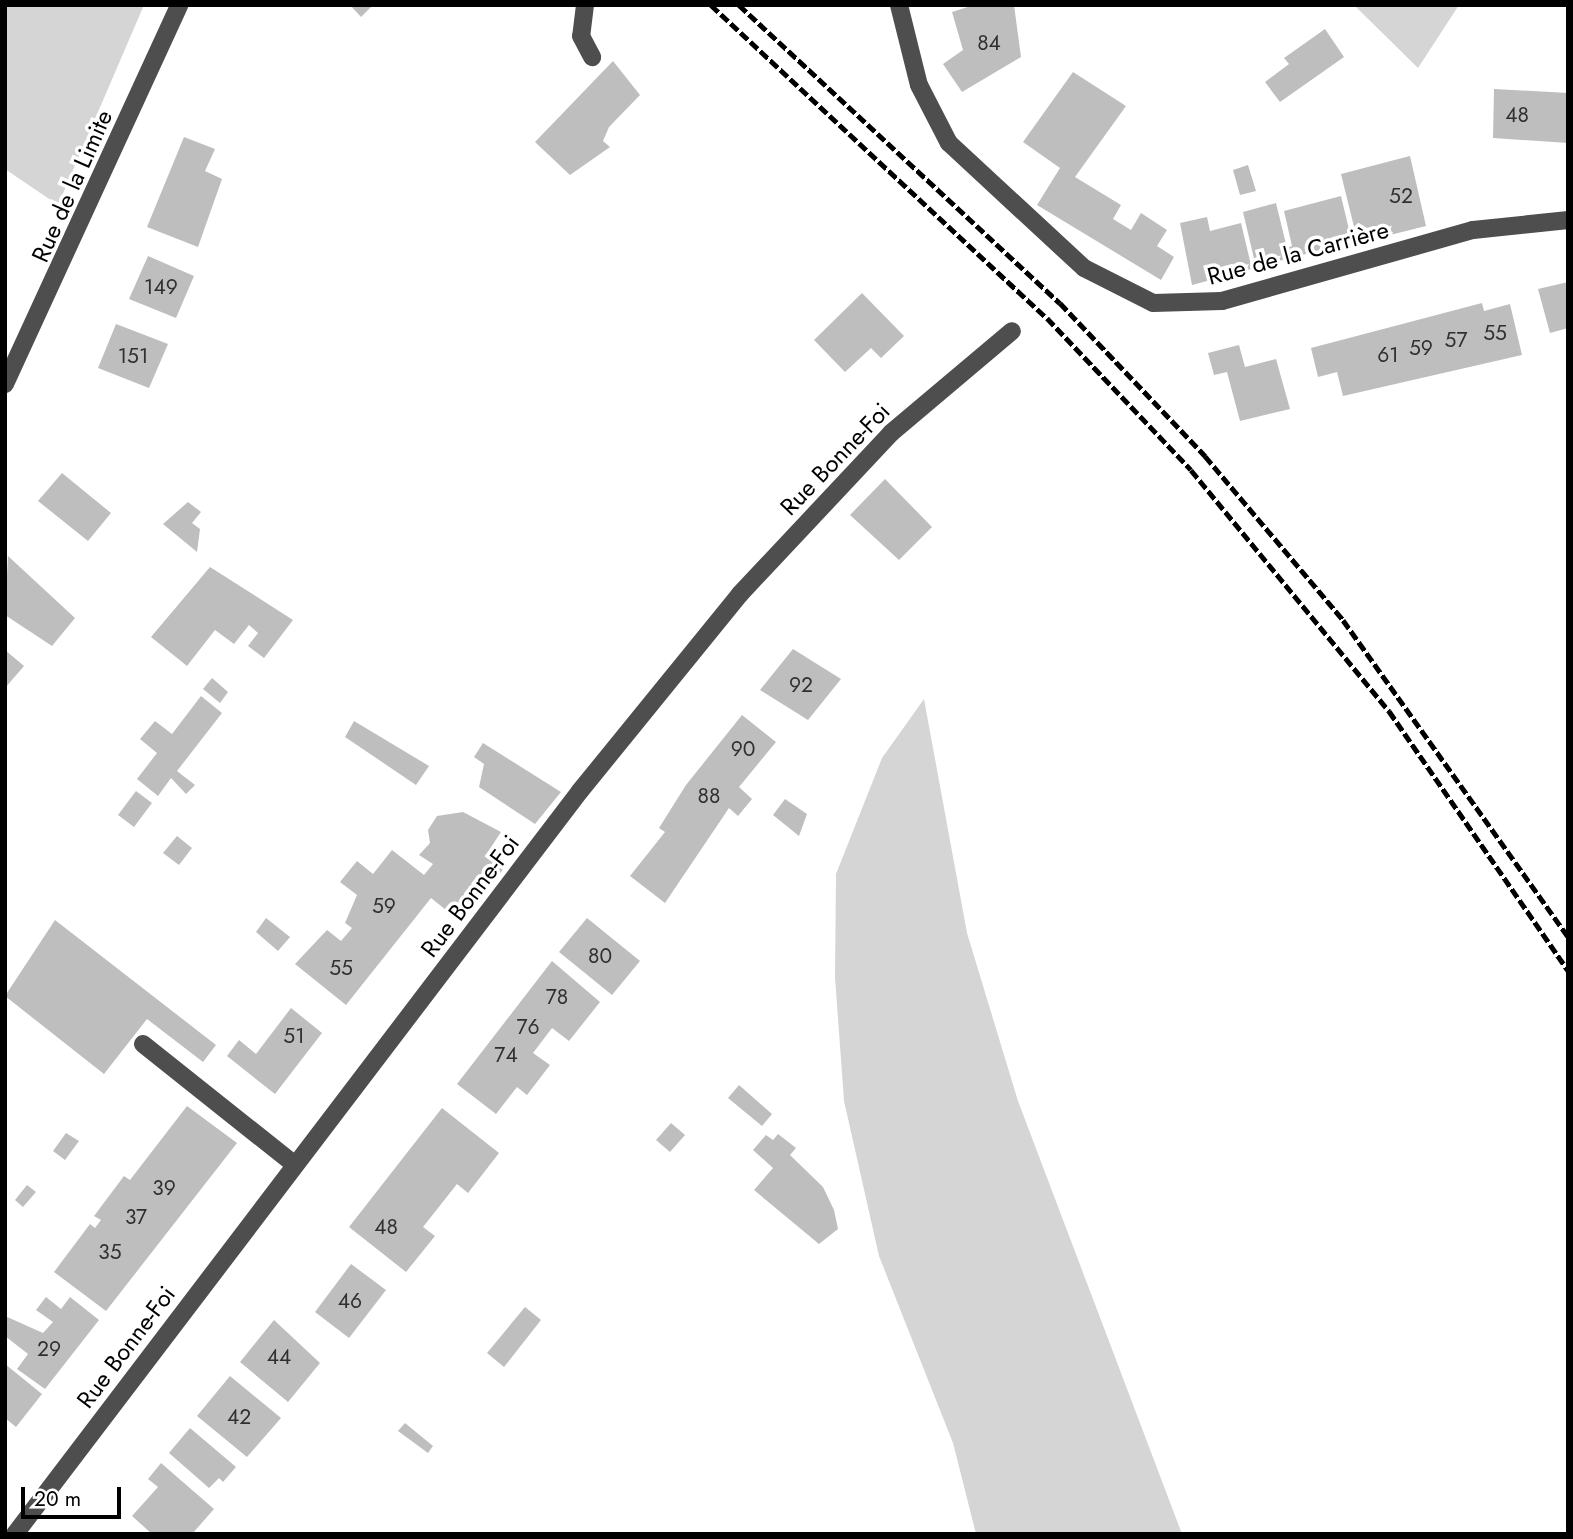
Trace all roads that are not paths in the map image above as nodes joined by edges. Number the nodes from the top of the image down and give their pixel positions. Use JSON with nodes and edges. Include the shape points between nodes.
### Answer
{"nodes":[{"id":1,"x":179,"y":5,"type":"edge"},
{"id":2,"x":584,"y":5,"type":"edge"},
{"id":3,"x":899,"y":5,"type":"edge"},
{"id":4,"x":592,"y":57,"type":"dead end"},
{"id":5,"x":1568,"y":220,"type":"edge"},
{"id":6,"x":1012,"y":331,"type":"dead end"},
{"id":7,"x":5,"y":383,"type":"edge"},
{"id":8,"x":143,"y":1044,"type":"dead end"},
{"id":9,"x":295,"y":1165,"type":"junction"},
{"id":10,"x":15,"y":1534,"type":"edge"}],
"edges":[{"from":1,"to":7,"type":"street","name":"Rue de la Limite"},
{"from":2,"to":4,"type":"street","via":[[582,36]]},
{"from":3,"to":5,"type":"street","name":"Rue de la Carrière","via":[[919,85],[949,143],[1084,268],[1153,303],[1222,301],[1473,230]]},
{"from":6,"to":9,"type":"street","name":"Rue Bonne-Foi","via":[[891,433],[740,593]]},
{"from":8,"to":9,"type":"street"},
{"from":9,"to":10,"type":"street","name":"Rue Bonne-Foi"}]}
